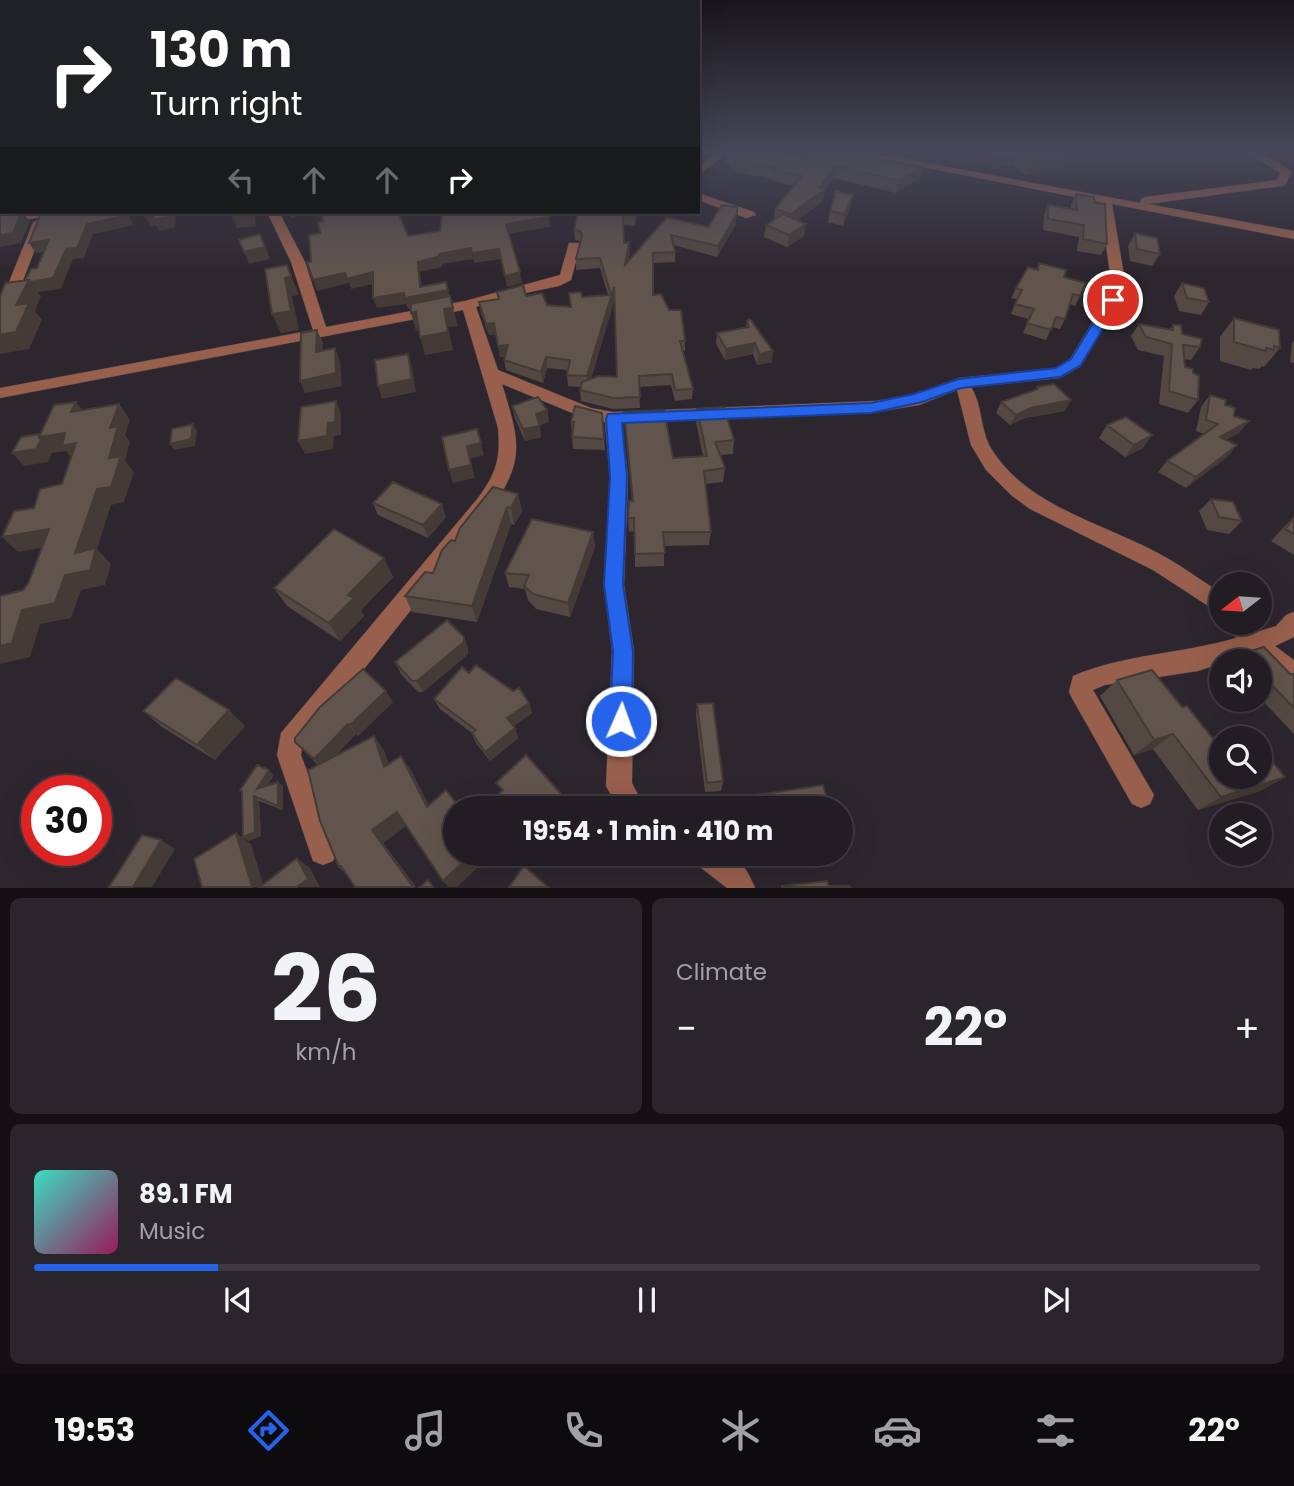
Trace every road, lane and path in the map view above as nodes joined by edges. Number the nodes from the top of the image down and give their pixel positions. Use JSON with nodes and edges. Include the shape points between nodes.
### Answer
{"nodes":[{"id":1,"x":1051,"y":190,"type":"edge"},
{"id":2,"x":1224,"y":190,"type":"edge"},
{"id":3,"x":700,"y":197,"type":"edge"},
{"id":4,"x":1106,"y":201,"type":"junction"},
{"id":5,"x":1128,"y":203,"type":"junction"},
{"id":6,"x":34,"y":214,"type":"edge"},
{"id":7,"x":45,"y":214,"type":"edge"},
{"id":8,"x":274,"y":214,"type":"edge"},
{"id":9,"x":750,"y":215,"type":"dead end"},
{"id":10,"x":0,"y":220,"type":"edge"},
{"id":11,"x":1294,"y":236,"type":"edge"},
{"id":12,"x":573,"y":246,"type":"dead end"},
{"id":13,"x":468,"y":305,"type":"junction"},
{"id":14,"x":0,"y":322,"type":"edge"},
{"id":15,"x":321,"y":331,"type":"junction"},
{"id":16,"x":492,"y":374,"type":"junction"},
{"id":17,"x":959,"y":383,"type":"junction"},
{"id":18,"x":0,"y":393,"type":"edge"},
{"id":19,"x":614,"y":418,"type":"junction"},
{"id":20,"x":1209,"y":597,"type":"edge"},
{"id":21,"x":1294,"y":622,"type":"edge"},
{"id":22,"x":1247,"y":635,"type":"edge"},
{"id":23,"x":1253,"y":643,"type":"junction"},
{"id":24,"x":1294,"y":674,"type":"edge"},
{"id":25,"x":1141,"y":795,"type":"dead end"},
{"id":26,"x":625,"y":796,"type":"edge"},
{"id":27,"x":323,"y":851,"type":"dead end"},
{"id":28,"x":723,"y":866,"type":"edge"},
{"id":29,"x":741,"y":887,"type":"edge"}],
"edges":[{"from":1,"to":4,"type":"street"},
{"from":2,"to":5,"type":"street"},
{"from":3,"to":9,"type":"street"},
{"from":4,"to":5,"type":"street"},
{"from":4,"to":17,"type":"street","via":[[1118,281],[1113,300],[1076,362],[1060,373]]},
{"from":5,"to":11,"type":"street"},
{"from":6,"to":10,"type":"street"},
{"from":7,"to":14,"type":"street"},
{"from":8,"to":15,"type":"street","via":[[298,262]]},
{"from":12,"to":13,"type":"street","via":[[561,281]]},
{"from":13,"to":15,"type":"street"},
{"from":13,"to":16,"type":"street"},
{"from":15,"to":18,"type":"street"},
{"from":16,"to":19,"type":"street","via":[[588,413]]},
{"from":16,"to":27,"type":"street","via":[[509,459],[502,479],[290,742],[289,755]]},
{"from":17,"to":19,"type":"street","via":[[917,399],[871,408]]},
{"from":17,"to":20,"type":"street","via":[[970,398],[974,432],[983,452],[1018,492],[1160,564]]},
{"from":19,"to":26,"type":"street","via":[[618,477],[614,585],[623,651],[619,786]]},
{"from":21,"to":23,"type":"street","via":[[1283,634]]},
{"from":22,"to":23,"type":"street"},
{"from":23,"to":24,"type":"street"},
{"from":23,"to":25,"type":"street","via":[[1198,660],[1104,674],[1081,684],[1080,692]]},
{"from":28,"to":29,"type":"street","via":[[735,874]]}]}
